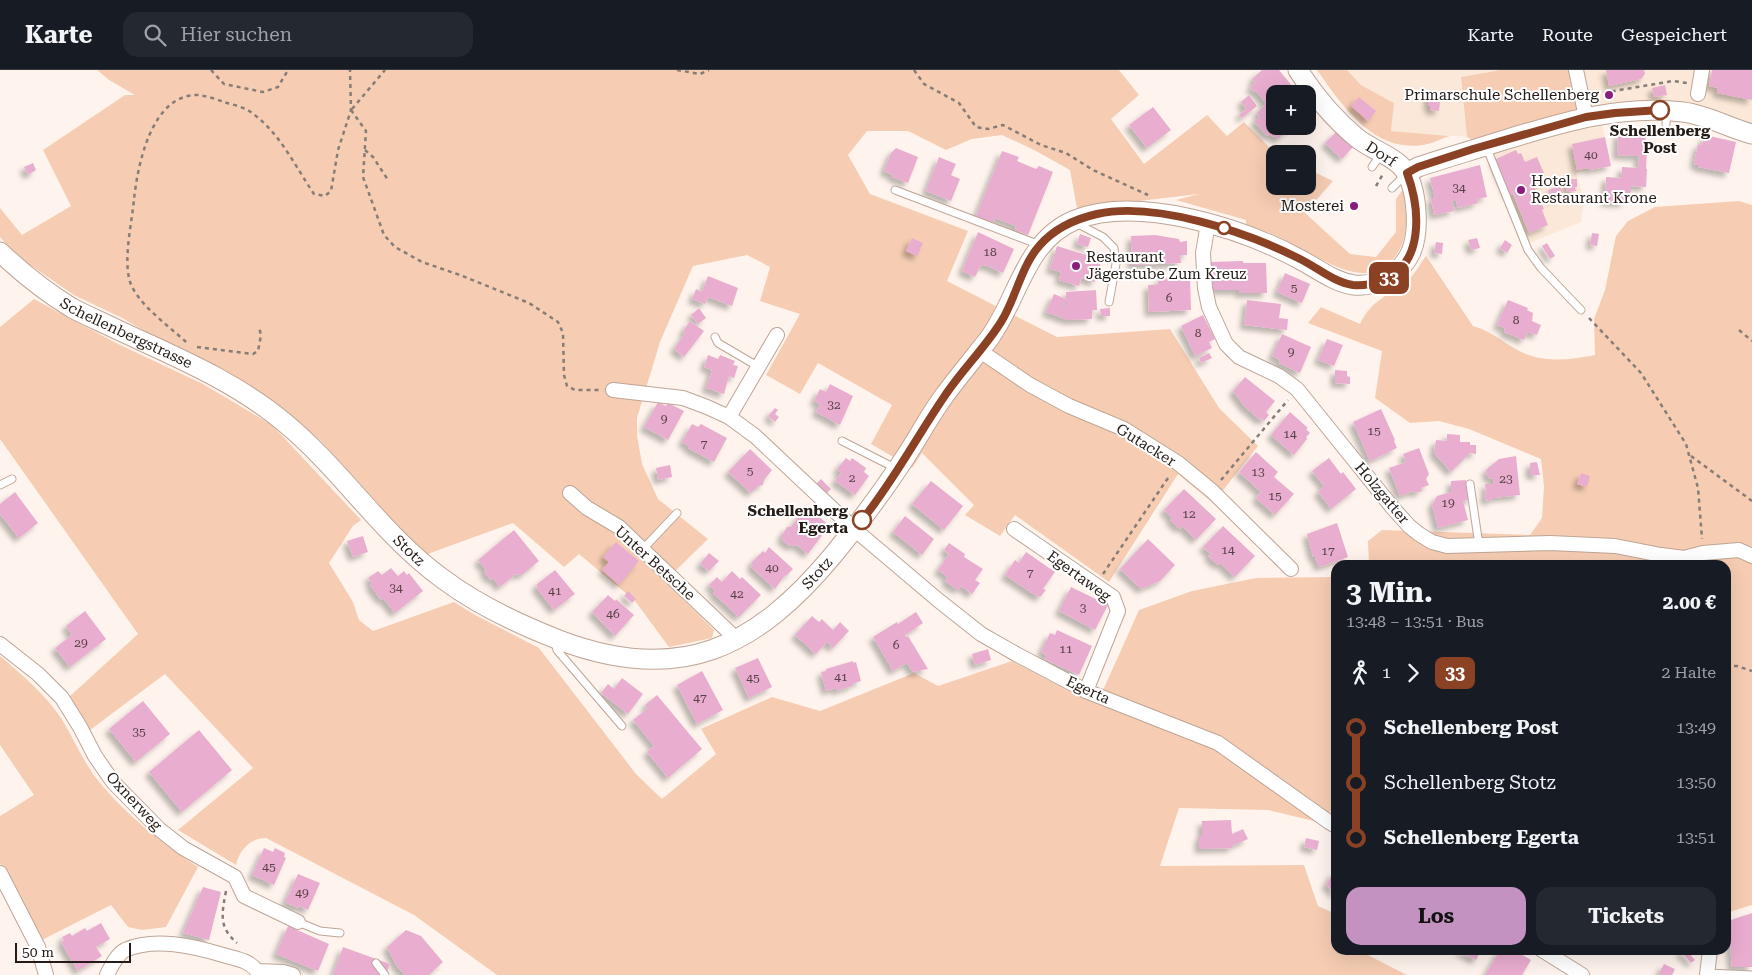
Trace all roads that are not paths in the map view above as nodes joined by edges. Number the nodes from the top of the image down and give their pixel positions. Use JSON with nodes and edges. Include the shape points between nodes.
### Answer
{"nodes":[{"id":1,"x":1298,"y":70,"type":"edge"},
{"id":2,"x":1702,"y":70,"type":"edge"},
{"id":3,"x":1579,"y":72,"type":"edge"},
{"id":4,"x":1699,"y":89,"type":"road end"},
{"id":5,"x":1586,"y":117,"type":"junction"},
{"id":6,"x":1752,"y":134,"type":"edge"},
{"id":7,"x":1485,"y":146,"type":"junction"},
{"id":8,"x":1407,"y":173,"type":"junction"},
{"id":9,"x":1392,"y":188,"type":"dead end"},
{"id":10,"x":895,"y":190,"type":"dead end"},
{"id":11,"x":1073,"y":221,"type":"junction"},
{"id":12,"x":1208,"y":223,"type":"junction"},
{"id":13,"x":1040,"y":245,"type":"junction"},
{"id":14,"x":0,"y":252,"type":"edge"},
{"id":15,"x":1109,"y":302,"type":"dead end"},
{"id":16,"x":1581,"y":310,"type":"road end"},
{"id":17,"x":777,"y":335,"type":"dead end"},
{"id":18,"x":715,"y":336,"type":"dead end"},
{"id":19,"x":980,"y":351,"type":"junction"},
{"id":20,"x":759,"y":367,"type":"junction"},
{"id":21,"x":613,"y":390,"type":"road end"},
{"id":22,"x":260,"y":403,"type":"joint"},
{"id":23,"x":729,"y":417,"type":"junction"},
{"id":24,"x":842,"y":442,"type":"dead end"},
{"id":25,"x":897,"y":469,"type":"junction"},
{"id":26,"x":12,"y":479,"type":"dead end"},
{"id":27,"x":1470,"y":484,"type":"dead end"},
{"id":28,"x":0,"y":485,"type":"edge"},
{"id":29,"x":570,"y":493,"type":"dead end"},
{"id":30,"x":677,"y":513,"type":"dead end"},
{"id":31,"x":854,"y":529,"type":"junction"},
{"id":32,"x":1014,"y":529,"type":"dead end"},
{"id":33,"x":1479,"y":545,"type":"junction"},
{"id":34,"x":643,"y":549,"type":"junction"},
{"id":35,"x":1752,"y":556,"type":"edge"},
{"id":36,"x":1701,"y":559,"type":"edge"},
{"id":37,"x":1291,"y":569,"type":"dead end"},
{"id":38,"x":554,"y":638,"type":"junction"},
{"id":39,"x":734,"y":641,"type":"junction"},
{"id":40,"x":0,"y":644,"type":"edge"},
{"id":41,"x":1086,"y":691,"type":"junction"},
{"id":42,"x":622,"y":726,"type":"dead end"},
{"id":43,"x":1331,"y":823,"type":"edge"},
{"id":44,"x":0,"y":873,"type":"edge"},
{"id":45,"x":298,"y":922,"type":"joint"},
{"id":46,"x":340,"y":933,"type":"dead end"},
{"id":47,"x":1550,"y":955,"type":"edge"},
{"id":48,"x":1710,"y":955,"type":"edge"},
{"id":49,"x":376,"y":963,"type":"dead end"},
{"id":50,"x":256,"y":970,"type":"edge"},
{"id":51,"x":1708,"y":974,"type":"edge"},
{"id":52,"x":46,"y":975,"type":"edge"},
{"id":53,"x":107,"y":975,"type":"edge"},
{"id":54,"x":293,"y":975,"type":"edge"},
{"id":55,"x":385,"y":975,"type":"edge"},
{"id":56,"x":1582,"y":975,"type":"edge"},
{"id":57,"x":1752,"y":975,"type":"edge"}],
"edges":[{"from":1,"to":8,"type":"street","name":"Dorf","via":[[1318,99],[1380,164],[1396,162]]},
{"from":2,"to":4,"type":"street"},
{"from":3,"to":5,"type":"street"},
{"from":5,"to":6,"type":"street","name":"Dorf","via":[[1632,111],[1666,117],[1686,112]]},
{"from":5,"to":7,"type":"street","name":"Dorf"},
{"from":7,"to":8,"type":"street","name":"Dorf"},
{"from":7,"to":16,"type":"lane","via":[[1528,250]]},
{"from":8,"to":9,"type":"lane"},
{"from":8,"to":12,"type":"street","name":"Stotz","via":[[1413,191],[1416,222],[1412,251],[1397,272],[1376,283],[1355,285],[1340,282],[1267,243]]},
{"from":10,"to":13,"type":"lane"},
{"from":11,"to":12,"type":"street","name":"Stotz","via":[[1119,212],[1162,214]]},
{"from":11,"to":13,"type":"street","name":"Stotz"},
{"from":11,"to":15,"type":"lane","via":[[1103,237],[1114,248],[1116,264]]},
{"from":12,"to":33,"type":"street","name":"Holzgatter","via":[[1203,252],[1205,288],[1226,344],[1239,357],[1279,376],[1297,389],[1392,507],[1419,534],[1447,546]]},
{"from":13,"to":19,"type":"street","name":"Stotz","via":[[1002,320]]},
{"from":14,"to":22,"type":"street","name":"Schellenbergstrasse","via":[[38,286],[74,309],[226,381]]},
{"from":17,"to":20,"type":"street"},
{"from":18,"to":20,"type":"lane","via":[[718,343]]},
{"from":19,"to":25,"type":"street","name":"Stotz","via":[[945,394]]},
{"from":19,"to":37,"type":"street","name":"Gutacker","via":[[1030,385],[1069,406],[1124,428],[1178,463],[1212,491]]},
{"from":20,"to":23,"type":"street"},
{"from":21,"to":23,"type":"street","name":"Egerta","via":[[682,398]]},
{"from":22,"to":38,"type":"street","name":"Stotz","via":[[302,436],[412,555],[477,602]]},
{"from":23,"to":31,"type":"street","name":"Egerta","via":[[755,436]]},
{"from":24,"to":25,"type":"lane"},
{"from":25,"to":31,"type":"street","name":"Stotz"},
{"from":26,"to":28,"type":"lane"},
{"from":27,"to":33,"type":"lane"},
{"from":29,"to":34,"type":"street","name":"Unter Betsche","via":[[587,508],[619,527]]},
{"from":30,"to":34,"type":"lane"},
{"from":31,"to":39,"type":"street","name":"Stotz","via":[[815,576],[780,610]]},
{"from":31,"to":41,"type":"street","name":"Egerta","via":[[981,634]]},
{"from":32,"to":41,"type":"street","name":"Egertaweg","via":[[1113,598],[1118,611]]},
{"from":33,"to":36,"type":"street","name":"Holzgatter","via":[[1550,543],[1615,546],[1661,556]]},
{"from":34,"to":39,"type":"street","name":"Unter Betsche"},
{"from":35,"to":36,"type":"street","name":"Holzgatter","via":[[1739,550]]},
{"from":38,"to":39,"type":"street","name":"Stotz","via":[[595,652],[652,660],[692,656]]},
{"from":38,"to":42,"type":"lane","via":[[557,650]]},
{"from":40,"to":45,"type":"street","name":"Oxnerweg","via":[[62,698],[113,782],[159,829],[183,848],[235,877],[244,896]]},
{"from":41,"to":43,"type":"street","name":"Egerta","via":[[1218,743]]},
{"from":44,"to":52,"type":"street","via":[[38,947]]},
{"from":45,"to":46,"type":"lane","via":[[320,931]]},
{"from":47,"to":56,"type":"street"},
{"from":48,"to":51,"type":"street"},
{"from":49,"to":55,"type":"lane"},
{"from":50,"to":53,"type":"street","via":[[186,945],[161,944],[123,951],[113,961]]},
{"from":50,"to":54,"type":"street"},
{"from":51,"to":57,"type":"lane"}]}
